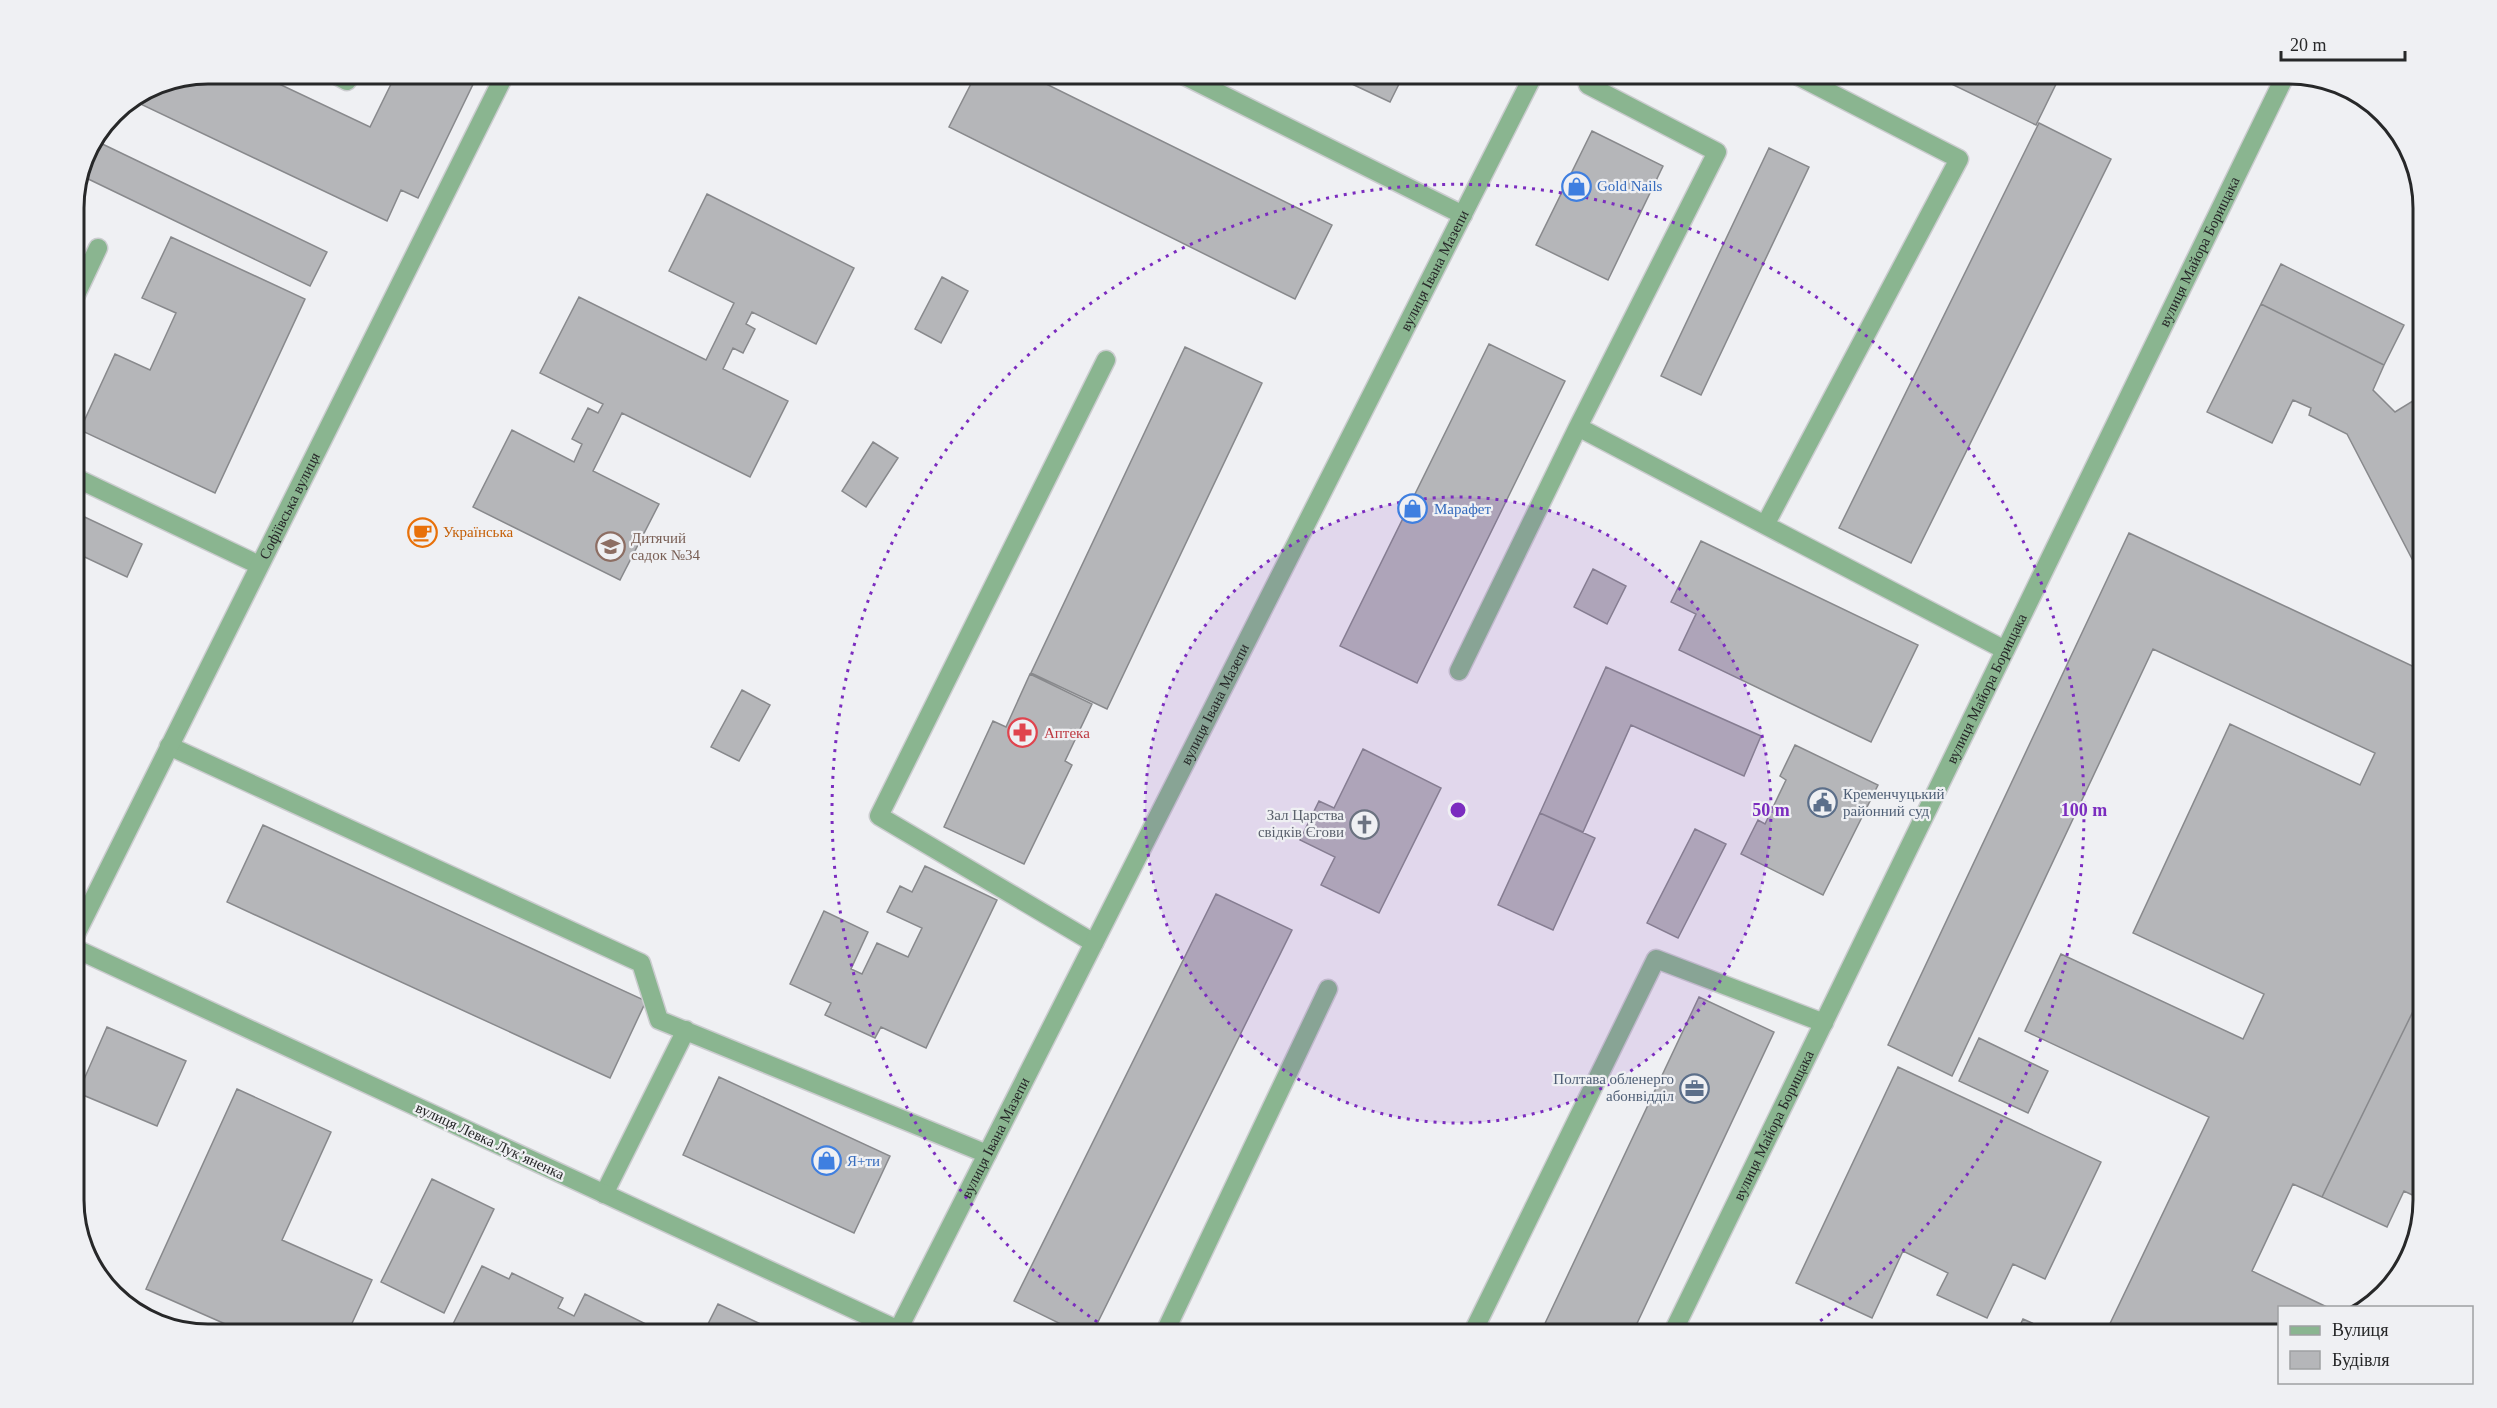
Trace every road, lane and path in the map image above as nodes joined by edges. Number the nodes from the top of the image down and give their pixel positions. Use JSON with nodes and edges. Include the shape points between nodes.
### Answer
{"nodes":[{"id":1,"x":500,"y":84,"type":"edge"},
{"id":2,"x":1201,"y":84,"type":"edge"},
{"id":3,"x":1529,"y":84,"type":"edge"},
{"id":4,"x":1589,"y":84,"type":"edge"},
{"id":5,"x":1813,"y":84,"type":"edge"},
{"id":6,"x":2281,"y":84,"type":"edge"},
{"id":7,"x":1463,"y":214,"type":"junction"},
{"id":8,"x":98,"y":248,"type":"dead end"},
{"id":9,"x":84,"y":278,"type":"edge"},
{"id":10,"x":1106,"y":360,"type":"dead end"},
{"id":11,"x":1578,"y":427,"type":"junction"},
{"id":12,"x":84,"y":482,"type":"edge"},
{"id":13,"x":1766,"y":525,"type":"junction"},
{"id":14,"x":260,"y":565,"type":"junction"},
{"id":15,"x":2005,"y":650,"type":"junction"},
{"id":16,"x":1459,"y":671,"type":"dead end"},
{"id":17,"x":169,"y":746,"type":"junction"},
{"id":18,"x":84,"y":918,"type":"edge"},
{"id":19,"x":1094,"y":943,"type":"junction"},
{"id":20,"x":84,"y":953,"type":"edge"},
{"id":21,"x":1328,"y":989,"type":"dead end"},
{"id":22,"x":1824,"y":1023,"type":"junction"},
{"id":23,"x":686,"y":1030,"type":"junction"},
{"id":24,"x":987,"y":1154,"type":"junction"},
{"id":25,"x":604,"y":1194,"type":"junction"},
{"id":26,"x":881,"y":1324,"type":"edge"},
{"id":27,"x":904,"y":1324,"type":"edge"},
{"id":28,"x":1169,"y":1324,"type":"edge"},
{"id":29,"x":1477,"y":1324,"type":"edge"},
{"id":30,"x":1677,"y":1324,"type":"edge"}],
"edges":[{"from":1,"to":14,"type":"street","name":"Софіївська вулиця"},
{"from":2,"to":7,"type":"street"},
{"from":3,"to":7,"type":"street","name":"вулиця Івана Мазепи"},
{"from":4,"to":11,"type":"street","via":[[1717,152]]},
{"from":5,"to":13,"type":"street","via":[[1959,159]]},
{"from":6,"to":15,"type":"street","name":"вулиця Майора Борищака"},
{"from":7,"to":19,"type":"street","name":"вулиця Івана Мазепи"},
{"from":8,"to":9,"type":"street"},
{"from":10,"to":19,"type":"street","via":[[879,816]]},
{"from":11,"to":13,"type":"street"},
{"from":11,"to":16,"type":"street"},
{"from":12,"to":14,"type":"street"},
{"from":13,"to":15,"type":"street"},
{"from":14,"to":17,"type":"street","name":"Софіївська вулиця"},
{"from":15,"to":22,"type":"street","name":"вулиця Майора Борищака"},
{"from":17,"to":18,"type":"street","name":"Софіївська вулиця"},
{"from":17,"to":23,"type":"street","via":[[641,963],[659,1020]]},
{"from":19,"to":24,"type":"street","name":"вулиця Івана Мазепи"},
{"from":20,"to":25,"type":"street","name":"вулиця Левка Лукʼяненка"},
{"from":21,"to":28,"type":"street"},
{"from":22,"to":29,"type":"street","via":[[1656,959]]},
{"from":22,"to":30,"type":"street","name":"вулиця Майора Борищака"},
{"from":23,"to":24,"type":"street"},
{"from":23,"to":25,"type":"street"},
{"from":24,"to":27,"type":"street","name":"вулиця Івана Мазепи"},
{"from":25,"to":26,"type":"street","name":"вулиця Левка Лукʼяненка"}]}
